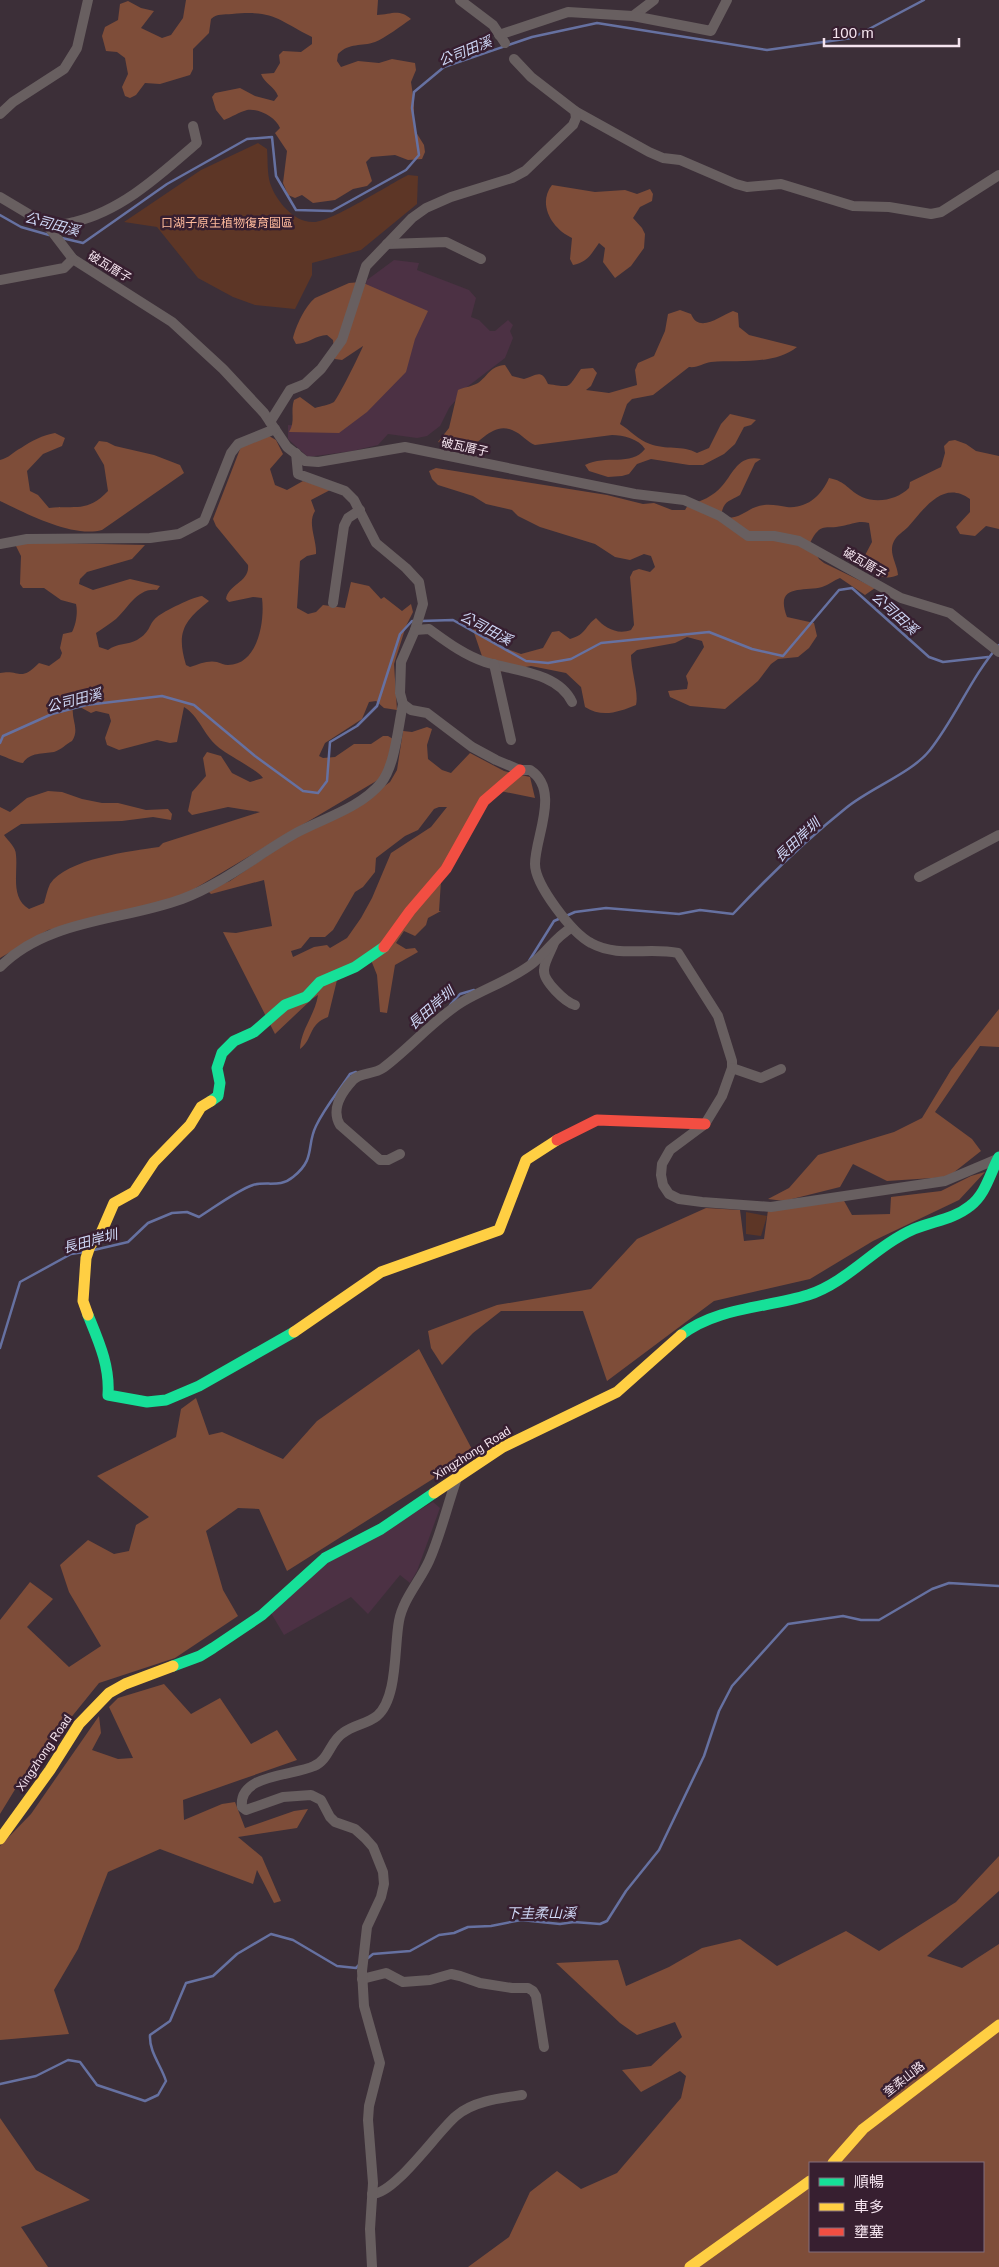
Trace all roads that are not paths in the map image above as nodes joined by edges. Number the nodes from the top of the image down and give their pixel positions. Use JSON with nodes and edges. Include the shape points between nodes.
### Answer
{"nodes":[{"id":1,"x":88,"y":0,"type":"edge"},
{"id":2,"x":460,"y":0,"type":"edge"},
{"id":3,"x":654,"y":0,"type":"edge"},
{"id":4,"x":728,"y":0,"type":"edge"},
{"id":5,"x":633,"y":16,"type":"junction"},
{"id":6,"x":514,"y":58,"type":"dead end"},
{"id":7,"x":575,"y":111,"type":"junction"},
{"id":8,"x":0,"y":114,"type":"edge"},
{"id":9,"x":193,"y":126,"type":"dead end"},
{"id":10,"x":999,"y":174,"type":"edge"},
{"id":11,"x":0,"y":197,"type":"edge"},
{"id":12,"x":48,"y":228,"type":"junction"},
{"id":13,"x":387,"y":244,"type":"junction"},
{"id":14,"x":73,"y":260,"type":"junction"},
{"id":15,"x":481,"y":260,"type":"dead end"},
{"id":16,"x":0,"y":280,"type":"edge"},
{"id":17,"x":273,"y":426,"type":"junction"},
{"id":18,"x":296,"y":453,"type":"junction"},
{"id":19,"x":360,"y":510,"type":"junction"},
{"id":20,"x":0,"y":544,"type":"edge"},
{"id":21,"x":333,"y":603,"type":"dead end"},
{"id":22,"x":416,"y":629,"type":"junction"},
{"id":23,"x":999,"y":652,"type":"edge"},
{"id":24,"x":494,"y":664,"type":"junction"},
{"id":25,"x":572,"y":702,"type":"dead end"},
{"id":26,"x":404,"y":704,"type":"junction"},
{"id":27,"x":511,"y":740,"type":"dead end"},
{"id":28,"x":520,"y":770,"type":"junction"},
{"id":29,"x":999,"y":836,"type":"edge"},
{"id":30,"x":919,"y":877,"type":"dead end"},
{"id":31,"x":569,"y":926,"type":"junction"},
{"id":32,"x":558,"y":936,"type":"junction"},
{"id":33,"x":0,"y":967,"type":"edge"},
{"id":34,"x":575,"y":1005,"type":"dead end"},
{"id":35,"x":732,"y":1068,"type":"junction"},
{"id":36,"x":781,"y":1069,"type":"dead end"},
{"id":37,"x":704,"y":1124,"type":"junction"},
{"id":38,"x":400,"y":1154,"type":"dead end"},
{"id":39,"x":998,"y":1158,"type":"edge"},
{"id":40,"x":458,"y":1478,"type":"junction"},
{"id":41,"x":0,"y":1839,"type":"edge"},
{"id":42,"x":362,"y":1975,"type":"junction"},
{"id":43,"x":999,"y":2024,"type":"edge"},
{"id":44,"x":544,"y":2047,"type":"dead end"},
{"id":45,"x":522,"y":2095,"type":"dead end"},
{"id":46,"x":834,"y":2162,"type":"edge"},
{"id":47,"x":809,"y":2182,"type":"edge"},
{"id":48,"x":372,"y":2194,"type":"junction"},
{"id":49,"x":372,"y":2267,"type":"edge"},
{"id":50,"x":690,"y":2267,"type":"edge"}],
"edges":[{"from":1,"to":8,"type":"street","via":[[77,48],[64,69]]},
{"from":2,"to":5,"type":"street","via":[[493,25],[502,39],[568,12]]},
{"from":3,"to":5,"type":"street"},
{"from":4,"to":5,"type":"street","via":[[711,31]]},
{"from":6,"to":7,"type":"street","via":[[531,77]]},
{"from":7,"to":10,"type":"street","via":[[662,158],[680,160],[736,184],[747,187],[781,184],[853,206],[889,206],[931,214],[941,212]]},
{"from":7,"to":13,"type":"street","via":[[576,118],[569,130],[525,170],[512,178],[426,208]]},
{"from":9,"to":12,"type":"street","via":[[197,143],[149,184],[103,212]]},
{"from":11,"to":12,"type":"street","name":"破瓦厝子"},
{"from":12,"to":14,"type":"street","name":"破瓦厝子"},
{"from":13,"to":15,"type":"street","via":[[446,242]]},
{"from":13,"to":17,"type":"street","via":[[366,266],[342,340],[321,369],[305,384],[290,390]]},
{"from":14,"to":16,"type":"street","via":[[64,268]]},
{"from":14,"to":17,"type":"street","name":"破瓦厝子","via":[[172,322],[223,369]]},
{"from":17,"to":18,"type":"street","name":"破瓦厝子","via":[[287,447]]},
{"from":17,"to":20,"type":"street","via":[[238,444],[231,453],[204,521],[187,531],[150,538],[27,540]]},
{"from":18,"to":19,"type":"street","via":[[298,474],[345,490]]},
{"from":18,"to":23,"type":"street","name":"破瓦厝子","via":[[305,461],[318,462],[405,447],[635,494],[684,500],[720,516],[748,536],[774,536],[799,541],[901,598],[950,613]]},
{"from":19,"to":21,"type":"street","via":[[348,518],[344,526]]},
{"from":19,"to":22,"type":"street","via":[[376,543],[419,582],[422,604]]},
{"from":22,"to":24,"type":"street","via":[[429,629],[459,650]]},
{"from":22,"to":26,"type":"street","via":[[401,662],[400,693]]},
{"from":24,"to":25,"type":"street","via":[[559,684]]},
{"from":24,"to":27,"type":"street"},
{"from":26,"to":28,"type":"street","via":[[411,710],[426,713],[472,747]]},
{"from":26,"to":33,"type":"street","via":[[388,772],[380,785],[349,808],[296,833],[182,899],[45,935]]},
{"from":28,"to":31,"type":"street","via":[[535,773],[544,792],[545,818],[535,864],[537,874]]},
{"from":28,"to":37,"type":"street","via":[[484,801],[446,870],[410,911],[388,944],[356,967],[320,982],[306,997],[285,1005],[254,1032],[234,1041],[222,1053],[217,1068],[218,1096],[201,1107],[190,1125],[154,1162],[134,1192],[114,1203],[101,1233],[90,1246],[83,1301],[109,1377],[108,1395],[147,1402],[166,1400],[199,1386],[311,1322],[381,1272],[499,1230],[526,1160],[597,1120]]},
{"from":29,"to":30,"type":"street"},
{"from":31,"to":32,"type":"street"},
{"from":31,"to":35,"type":"street","via":[[591,944],[607,949],[678,953],[718,1016]]},
{"from":32,"to":34,"type":"street","via":[[544,970],[545,977],[567,1003]]},
{"from":32,"to":38,"type":"street","via":[[531,965],[461,1002],[381,1069],[350,1082],[336,1107],[340,1125],[380,1160]]},
{"from":35,"to":36,"type":"street","via":[[760,1078]]},
{"from":35,"to":37,"type":"street","via":[[722,1096]]},
{"from":37,"to":39,"type":"street","via":[[670,1150],[662,1164],[662,1185],[669,1194],[680,1198],[771,1207],[945,1181]]},
{"from":39,"to":40,"type":"street","name":"Xingzhong Road","via":[[976,1201],[966,1209],[882,1245],[822,1290],[808,1296],[735,1309],[693,1326],[617,1392],[503,1447]]},
{"from":40,"to":41,"type":"street","name":"Xingzhong Road","via":[[381,1529],[325,1558],[262,1615],[213,1648],[109,1693],[79,1724]]},
{"from":40,"to":42,"type":"street","via":[[434,1549],[402,1610],[393,1680],[378,1715],[342,1733],[322,1761],[314,1766],[252,1785],[241,1798],[242,1807],[246,1810],[283,1797],[311,1795],[321,1800],[335,1822],[355,1829],[373,1847],[380,1859],[384,1884],[367,1927]]},
{"from":42,"to":44,"type":"street","via":[[386,1973],[403,1982],[414,1982],[451,1974],[488,1984],[528,1988],[536,1996]]},
{"from":42,"to":48,"type":"street","via":[[364,2006],[380,2063],[368,2120]]},
{"from":43,"to":46,"type":"street","name":"奎柔山路","via":[[864,2129]]},
{"from":45,"to":48,"type":"street","via":[[472,2107],[457,2115],[383,2192]]},
{"from":47,"to":50,"type":"street"},
{"from":48,"to":49,"type":"street"}]}
